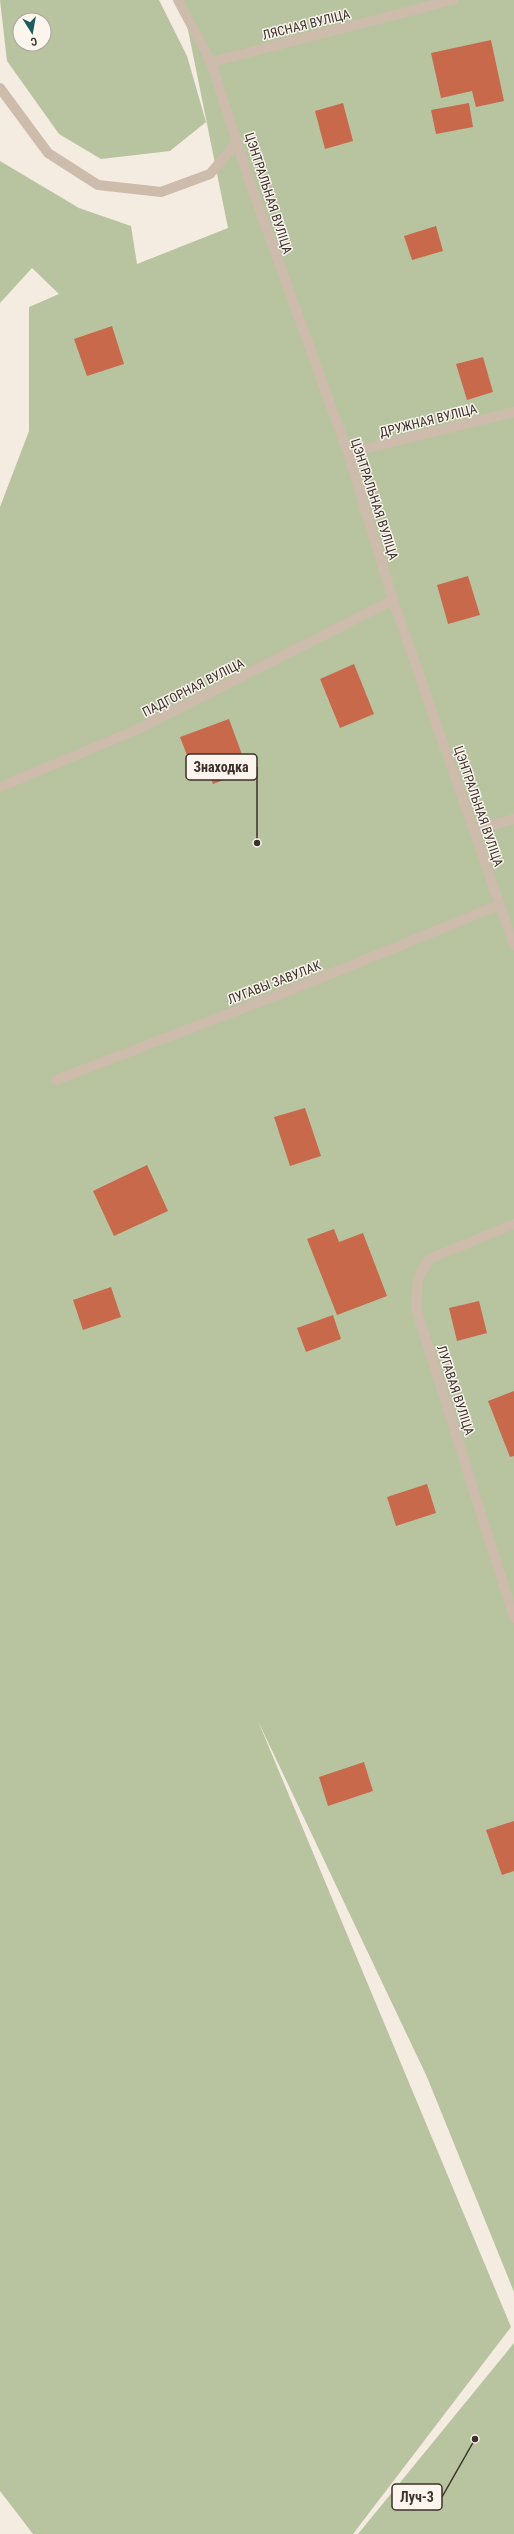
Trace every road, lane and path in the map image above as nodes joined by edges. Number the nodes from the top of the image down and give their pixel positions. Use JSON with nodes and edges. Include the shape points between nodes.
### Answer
{"nodes":[{"id":1,"x":178,"y":0,"type":"edge"},
{"id":2,"x":453,"y":0,"type":"edge"},
{"id":3,"x":211,"y":62,"type":"junction"},
{"id":4,"x":0,"y":88,"type":"edge"},
{"id":5,"x":238,"y":141,"type":"junction"},
{"id":6,"x":514,"y":412,"type":"edge"},
{"id":7,"x":348,"y":453,"type":"junction"},
{"id":8,"x":393,"y":600,"type":"junction"},
{"id":9,"x":0,"y":787,"type":"edge"},
{"id":10,"x":514,"y":819,"type":"edge"},
{"id":11,"x":474,"y":830,"type":"junction"},
{"id":12,"x":499,"y":905,"type":"junction"},
{"id":13,"x":514,"y":945,"type":"edge"},
{"id":14,"x":56,"y":1080,"type":"dead end"},
{"id":15,"x":514,"y":1224,"type":"edge"},
{"id":16,"x":514,"y":1618,"type":"edge"}],
"edges":[{"from":1,"to":3,"type":"street","name":"ЦЭНТРАЛЬНАЯ ВУЛІЦА"},
{"from":2,"to":3,"type":"street","name":"ЛЯСНАЯ ВУЛІЦА"},
{"from":3,"to":5,"type":"street","name":"ЦЭНТРАЛЬНАЯ ВУЛІЦА"},
{"from":4,"to":5,"type":"street","via":[[48,153],[98,185],[161,192],[210,174]]},
{"from":5,"to":7,"type":"street","name":"ЦЭНТРАЛЬНАЯ ВУЛІЦА","via":[[250,183]]},
{"from":6,"to":7,"type":"street","name":"ДРУЖНАЯ ВУЛІЦА"},
{"from":7,"to":8,"type":"street","name":"ЦЭНТРАЛЬНАЯ ВУЛІЦА"},
{"from":8,"to":9,"type":"street","name":"ПАДГОРНАЯ ВУЛІЦА","via":[[136,730]]},
{"from":8,"to":11,"type":"street","name":"ЦЭНТРАЛЬНАЯ ВУЛІЦА"},
{"from":10,"to":11,"type":"street"},
{"from":11,"to":12,"type":"street","name":"ЦЭНТРАЛЬНАЯ ВУЛІЦА"},
{"from":12,"to":13,"type":"street","name":"ЦЭНТРАЛЬНАЯ ВУЛІЦА"},
{"from":12,"to":14,"type":"street","name":"ЛУГАВЫ ЗАВУЛАК","via":[[301,986]]},
{"from":15,"to":16,"type":"street","name":"ЛУГАВАЯ ВУЛІЦА","via":[[429,1259],[418,1278],[416,1308]]}]}
